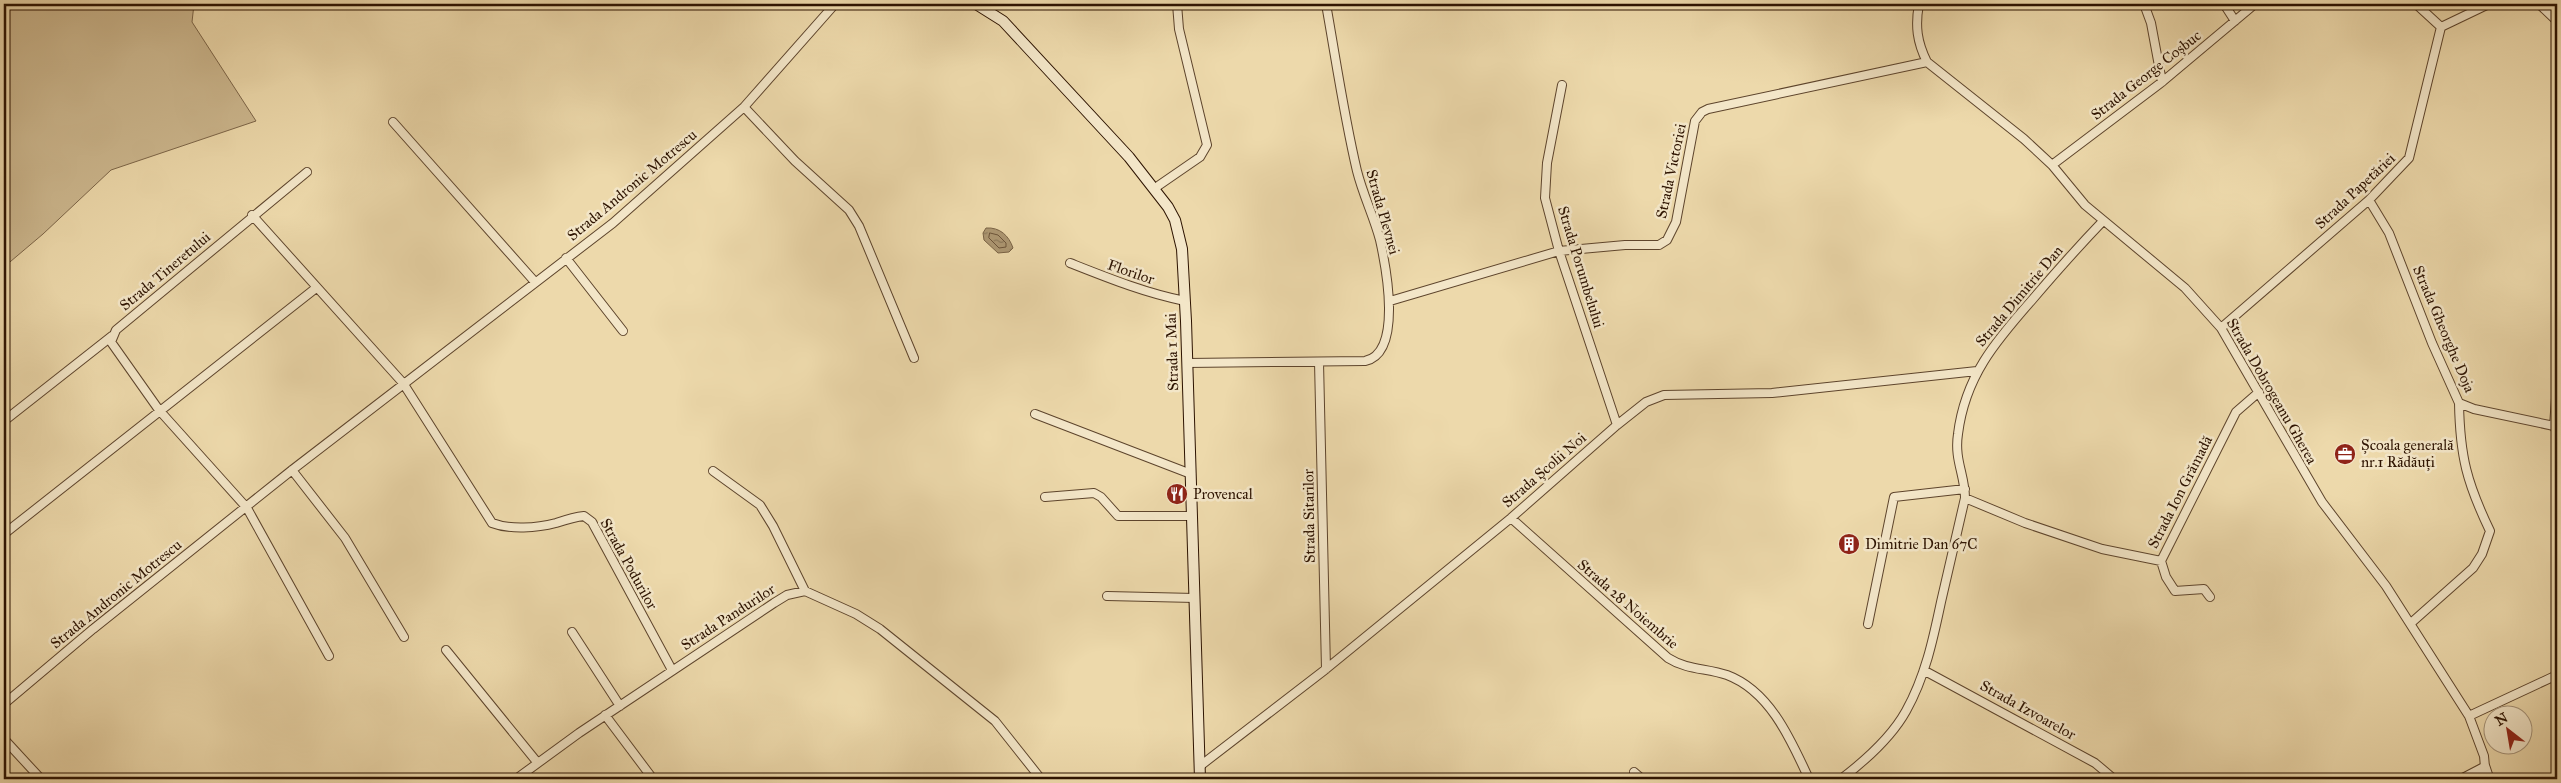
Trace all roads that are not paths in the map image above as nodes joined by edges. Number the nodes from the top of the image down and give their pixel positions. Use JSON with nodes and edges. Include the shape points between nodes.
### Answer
{"nodes":[{"id":1,"x":835,"y":4,"type":"edge"},
{"id":2,"x":976,"y":4,"type":"edge"},
{"id":3,"x":1177,"y":4,"type":"edge"},
{"id":4,"x":1326,"y":4,"type":"edge"},
{"id":5,"x":1919,"y":4,"type":"edge"},
{"id":6,"x":2144,"y":4,"type":"edge"},
{"id":7,"x":2224,"y":4,"type":"edge"},
{"id":8,"x":2255,"y":4,"type":"edge"},
{"id":9,"x":2416,"y":4,"type":"edge"},
{"id":10,"x":2490,"y":4,"type":"edge"},
{"id":11,"x":2539,"y":4,"type":"edge"},
{"id":12,"x":2235,"y":22,"type":"junction"},
{"id":13,"x":2557,"y":22,"type":"edge"},
{"id":14,"x":2442,"y":26,"type":"junction"},
{"id":15,"x":1927,"y":62,"type":"junction"},
{"id":16,"x":2162,"y":82,"type":"junction"},
{"id":17,"x":1562,"y":84,"type":"dead end"},
{"id":18,"x":744,"y":107,"type":"junction"},
{"id":19,"x":393,"y":122,"type":"dead end"},
{"id":20,"x":2052,"y":165,"type":"junction"},
{"id":21,"x":307,"y":172,"type":"dead end"},
{"id":22,"x":1154,"y":188,"type":"junction"},
{"id":23,"x":2369,"y":200,"type":"junction"},
{"id":24,"x":252,"y":216,"type":"junction"},
{"id":25,"x":2103,"y":221,"type":"junction"},
{"id":26,"x":1559,"y":251,"type":"junction"},
{"id":27,"x":566,"y":258,"type":"junction"},
{"id":28,"x":1070,"y":263,"type":"dead end"},
{"id":29,"x":535,"y":282,"type":"junction"},
{"id":30,"x":316,"y":288,"type":"junction"},
{"id":31,"x":1185,"y":301,"type":"junction"},
{"id":32,"x":1390,"y":301,"type":"junction"},
{"id":33,"x":2222,"y":328,"type":"junction"},
{"id":34,"x":623,"y":331,"type":"dead end"},
{"id":35,"x":112,"y":336,"type":"junction"},
{"id":36,"x":914,"y":358,"type":"dead end"},
{"id":37,"x":1319,"y":362,"type":"junction"},
{"id":38,"x":1187,"y":363,"type":"junction"},
{"id":39,"x":1977,"y":371,"type":"junction"},
{"id":40,"x":404,"y":383,"type":"junction"},
{"id":41,"x":2557,"y":384,"type":"edge"},
{"id":42,"x":2259,"y":392,"type":"junction"},
{"id":43,"x":2460,"y":403,"type":"junction"},
{"id":44,"x":160,"y":410,"type":"junction"},
{"id":45,"x":1035,"y":414,"type":"dead end"},
{"id":46,"x":4,"y":421,"type":"edge"},
{"id":47,"x":1617,"y":425,"type":"junction"},
{"id":48,"x":2555,"y":429,"type":"edge"},
{"id":49,"x":292,"y":470,"type":"junction"},
{"id":50,"x":713,"y":471,"type":"dead end"},
{"id":51,"x":1191,"y":474,"type":"junction"},
{"id":52,"x":1965,"y":489,"type":"junction"},
{"id":53,"x":1045,"y":498,"type":"dead end"},
{"id":54,"x":1965,"y":498,"type":"junction"},
{"id":55,"x":247,"y":508,"type":"junction"},
{"id":56,"x":1192,"y":516,"type":"junction"},
{"id":57,"x":1511,"y":518,"type":"junction"},
{"id":58,"x":4,"y":534,"type":"edge"},
{"id":59,"x":2160,"y":561,"type":"junction"},
{"id":60,"x":805,"y":590,"type":"junction"},
{"id":61,"x":1107,"y":596,"type":"dead end"},
{"id":62,"x":2210,"y":597,"type":"dead end"},
{"id":63,"x":1195,"y":598,"type":"junction"},
{"id":64,"x":2411,"y":623,"type":"junction"},
{"id":65,"x":1868,"y":624,"type":"dead end"},
{"id":66,"x":572,"y":632,"type":"dead end"},
{"id":67,"x":404,"y":637,"type":"dead end"},
{"id":68,"x":446,"y":650,"type":"dead end"},
{"id":69,"x":329,"y":656,"type":"dead end"},
{"id":70,"x":1326,"y":669,"type":"junction"},
{"id":71,"x":672,"y":670,"type":"junction"},
{"id":72,"x":1924,"y":671,"type":"junction"},
{"id":73,"x":2557,"y":676,"type":"edge"},
{"id":74,"x":4,"y":704,"type":"edge"},
{"id":75,"x":620,"y":706,"type":"junction"},
{"id":76,"x":605,"y":715,"type":"junction"},
{"id":77,"x":2469,"y":716,"type":"junction"},
{"id":78,"x":4,"y":739,"type":"edge"},
{"id":79,"x":536,"y":762,"type":"junction"},
{"id":80,"x":1200,"y":766,"type":"junction"},
{"id":81,"x":2485,"y":767,"type":"junction"},
{"id":82,"x":1634,"y":772,"type":"dead end"},
{"id":83,"x":41,"y":779,"type":"edge"},
{"id":84,"x":516,"y":779,"type":"edge"},
{"id":85,"x":653,"y":779,"type":"edge"},
{"id":86,"x":1042,"y":779,"type":"edge"},
{"id":87,"x":1200,"y":779,"type":"edge"},
{"id":88,"x":1642,"y":779,"type":"edge"},
{"id":89,"x":1809,"y":779,"type":"edge"},
{"id":90,"x":1841,"y":779,"type":"edge"},
{"id":91,"x":2114,"y":779,"type":"edge"},
{"id":92,"x":2463,"y":779,"type":"edge"},
{"id":93,"x":2489,"y":779,"type":"edge"}],
"edges":[{"from":1,"to":18,"type":"street","name":"Strada Andronic Motrescu"},
{"from":2,"to":22,"type":"main road","name":"Strada 1 Mai","via":[[1003,21]]},
{"from":3,"to":22,"type":"street","via":[[1179,29],[1207,145],[1200,157]]},
{"from":4,"to":32,"type":"street","name":"Strada Plevnei","via":[[1358,172],[1380,240]]},
{"from":5,"to":15,"type":"street","via":[[1918,37]]},
{"from":6,"to":16,"type":"street","via":[[2151,23]]},
{"from":7,"to":12,"type":"street"},
{"from":8,"to":12,"type":"street","name":"Strada George Coșbuc"},
{"from":9,"to":14,"type":"street"},
{"from":10,"to":14,"type":"street"},
{"from":11,"to":13,"type":"street"},
{"from":12,"to":16,"type":"street","name":"Strada George Coșbuc"},
{"from":14,"to":23,"type":"street","name":"Strada Papetăriei","via":[[2411,153],[2402,168]]},
{"from":15,"to":20,"type":"street","name":"Strada Dobrogeanu Gherea"},
{"from":15,"to":26,"type":"street","name":"Strada Victoriei","via":[[1702,112],[1695,121],[1676,222],[1667,240],[1659,245]]},
{"from":16,"to":20,"type":"street","name":"Strada George Coșbuc"},
{"from":17,"to":26,"type":"street","name":"Strada Porumbelului","via":[[1545,198]]},
{"from":18,"to":27,"type":"street","name":"Strada Andronic Motrescu","via":[[613,223]]},
{"from":18,"to":36,"type":"street","via":[[795,161],[849,210],[859,226]]},
{"from":19,"to":29,"type":"street"},
{"from":20,"to":25,"type":"street","name":"Strada Dobrogeanu Gherea","via":[[2084,205]]},
{"from":21,"to":24,"type":"street","name":"Strada Tineretului"},
{"from":22,"to":31,"type":"main road","name":"Strada 1 Mai","via":[[1175,220],[1182,249]]},
{"from":23,"to":33,"type":"street","name":"Strada Papetăriei"},
{"from":23,"to":43,"type":"street","name":"Strada Gheorghe Doja","via":[[2389,233],[2432,343]]},
{"from":24,"to":30,"type":"street"},
{"from":24,"to":35,"type":"street","name":"Strada Tineretului"},
{"from":25,"to":33,"type":"street","name":"Strada Dobrogeanu Gherea","via":[[2185,288]]},
{"from":25,"to":39,"type":"street","name":"Strada Dimitrie Dan","via":[[1994,343]]},
{"from":26,"to":32,"type":"street","name":"Strada Victoriei"},
{"from":26,"to":47,"type":"street","name":"Strada Porumbelului"},
{"from":27,"to":29,"type":"street","name":"Strada Andronic Motrescu"},
{"from":27,"to":34,"type":"street"},
{"from":28,"to":31,"type":"street","name":"Florilor","via":[[1158,296]]},
{"from":29,"to":40,"type":"street","name":"Strada Andronic Motrescu"},
{"from":30,"to":40,"type":"street"},
{"from":30,"to":44,"type":"street"},
{"from":31,"to":38,"type":"main road","name":"Strada 1 Mai"},
{"from":32,"to":37,"type":"street","name":"Strada Plevnei","via":[[1388,332],[1378,355],[1365,361]]},
{"from":33,"to":42,"type":"street","name":"Strada Dobrogeanu Gherea"},
{"from":35,"to":44,"type":"street","via":[[113,347]]},
{"from":35,"to":46,"type":"street","name":"Strada Tineretului"},
{"from":37,"to":38,"type":"street","name":"Strada Plevnei"},
{"from":37,"to":70,"type":"street","name":"Strada Sitarilor"},
{"from":38,"to":51,"type":"main road","name":"Strada 1 Mai"},
{"from":39,"to":47,"type":"street","name":"Strada Școlii Noi","via":[[1772,393],[1664,395],[1646,402]]},
{"from":39,"to":52,"type":"street","name":"Strada Dimitrie Dan","via":[[1967,392],[1958,434],[1957,463]]},
{"from":40,"to":49,"type":"street","name":"Strada Andronic Motrescu"},
{"from":40,"to":71,"type":"street","name":"Strada Podurilor","via":[[492,523],[519,527],[584,516],[592,522]]},
{"from":41,"to":48,"type":"street"},
{"from":42,"to":59,"type":"street","name":"Strada Ion Grămadă","via":[[2236,412]]},
{"from":42,"to":64,"type":"street","name":"Strada Dobrogeanu Gherea","via":[[2322,502]]},
{"from":43,"to":48,"type":"street","name":"Strada Gheorghe Doja"},
{"from":43,"to":64,"type":"street","via":[[2462,459],[2490,531],[2473,568]]},
{"from":44,"to":55,"type":"street"},
{"from":44,"to":58,"type":"street"},
{"from":45,"to":51,"type":"street"},
{"from":47,"to":57,"type":"street","name":"Strada Școlii Noi"},
{"from":49,"to":55,"type":"street","name":"Strada Andronic Motrescu"},
{"from":49,"to":67,"type":"street","via":[[345,538]]},
{"from":50,"to":60,"type":"street","via":[[760,505]]},
{"from":51,"to":56,"type":"main road","name":"Strada 1 Mai"},
{"from":52,"to":54,"type":"street","name":"Strada Dimitrie Dan"},
{"from":52,"to":65,"type":"street","via":[[1894,497]]},
{"from":53,"to":56,"type":"street","via":[[1094,493],[1118,516]]},
{"from":54,"to":59,"type":"street","name":"Strada Ion Grămadă","via":[[2102,549]]},
{"from":54,"to":72,"type":"street","name":"Strada Dimitrie Dan"},
{"from":55,"to":69,"type":"street"},
{"from":55,"to":74,"type":"street","name":"Strada Andronic Motrescu","via":[[93,628]]},
{"from":56,"to":63,"type":"main road","name":"Strada 1 Mai"},
{"from":57,"to":70,"type":"street","name":"Strada Școlii Noi"},
{"from":57,"to":89,"type":"street","name":"Strada 28 Noiembrie","via":[[1668,658],[1681,666],[1727,676],[1760,697],[1781,724]]},
{"from":59,"to":62,"type":"street","via":[[2175,591],[2204,589]]},
{"from":60,"to":71,"type":"street","name":"Strada Pandurilor","via":[[787,595]]},
{"from":60,"to":86,"type":"street","via":[[880,629],[966,697],[995,721]]},
{"from":61,"to":63,"type":"street"},
{"from":63,"to":80,"type":"main road","name":"Strada 1 Mai"},
{"from":64,"to":77,"type":"street","name":"Strada Dobrogeanu Gherea"},
{"from":66,"to":75,"type":"street"},
{"from":68,"to":79,"type":"street"},
{"from":70,"to":80,"type":"street","name":"Strada Școlii Noi"},
{"from":71,"to":75,"type":"street","name":"Strada Pandurilor"},
{"from":72,"to":90,"type":"street","name":"Strada Dimitrie Dan","via":[[1906,711],[1894,728],[1861,764]]},
{"from":72,"to":91,"type":"street","name":"Strada Izvoarelor","via":[[2087,759]]},
{"from":73,"to":77,"type":"street"},
{"from":75,"to":76,"type":"street","name":"Strada Pandurilor"},
{"from":76,"to":79,"type":"street","name":"Strada Pandurilor"},
{"from":76,"to":85,"type":"street"},
{"from":77,"to":81,"type":"street","name":"Strada Dobrogeanu Gherea"},
{"from":78,"to":83,"type":"street"},
{"from":79,"to":84,"type":"street","name":"Strada Pandurilor"},
{"from":80,"to":87,"type":"main road","name":"Strada 1 Mai"},
{"from":81,"to":92,"type":"street"},
{"from":81,"to":93,"type":"street","name":"Strada Dobrogeanu Gherea"},
{"from":82,"to":88,"type":"street"}]}
